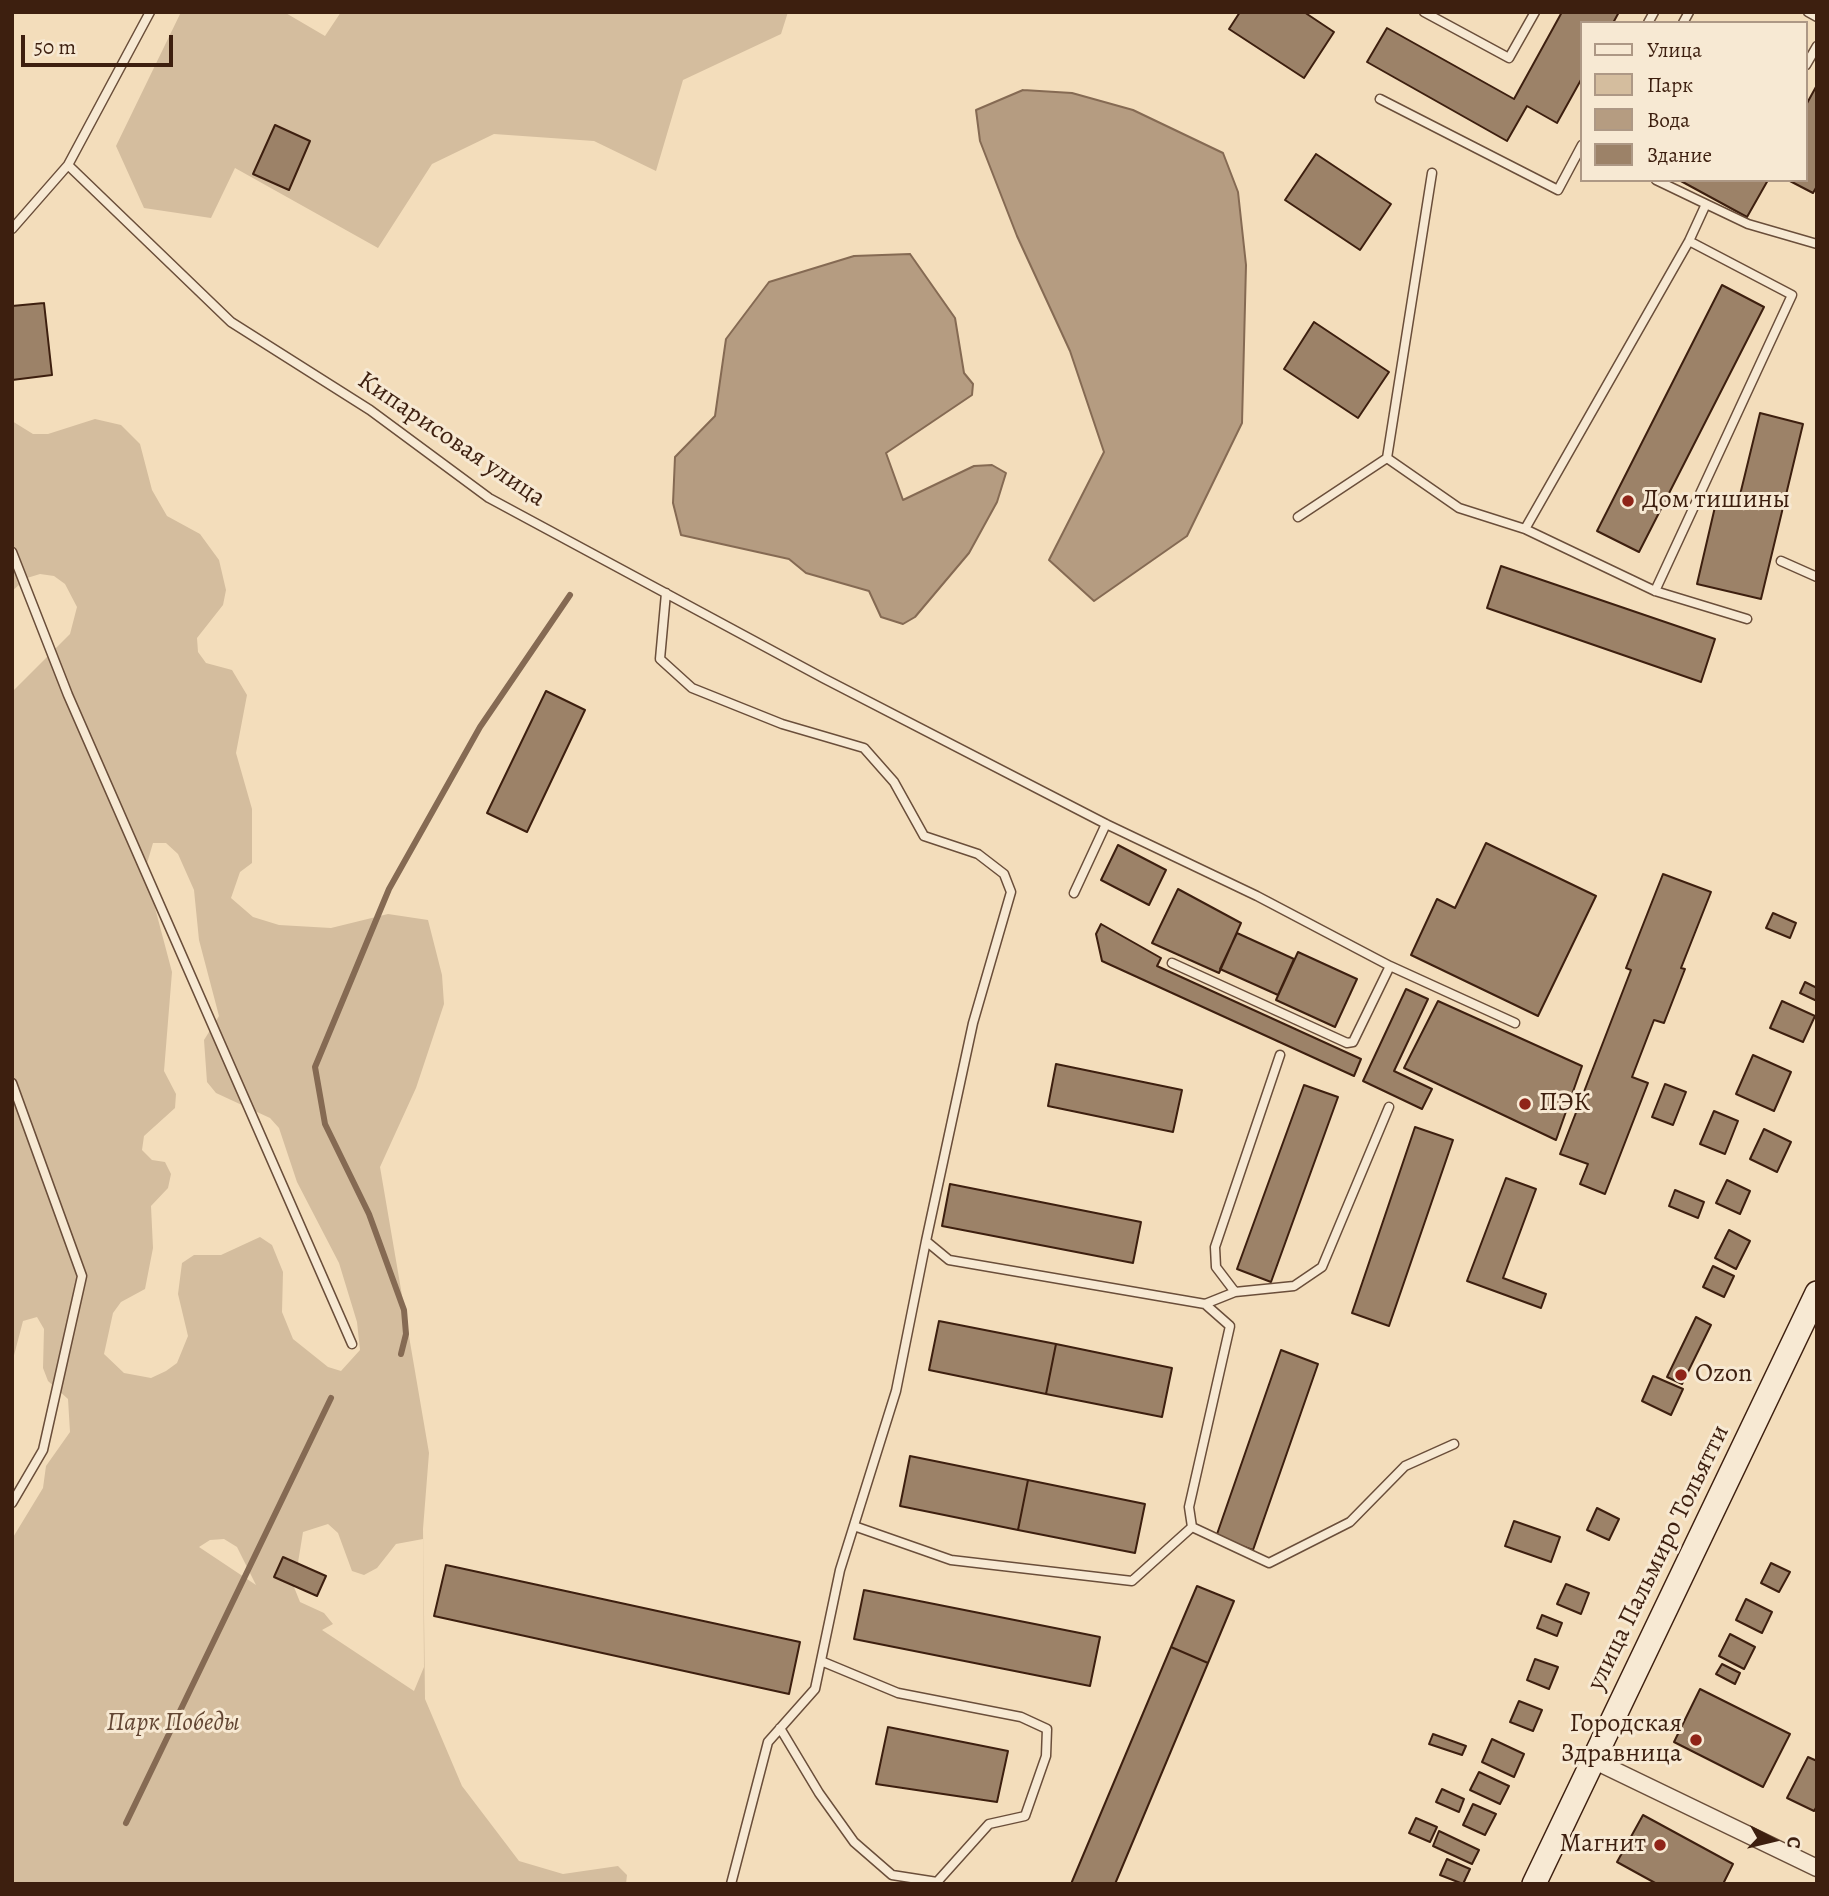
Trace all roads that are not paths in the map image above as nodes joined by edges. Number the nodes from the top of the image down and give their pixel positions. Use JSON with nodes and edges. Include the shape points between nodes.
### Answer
{"nodes":[{"id":1,"x":150,"y":12,"type":"edge"},
{"id":2,"x":1424,"y":12,"type":"edge"},
{"id":3,"x":1535,"y":12,"type":"edge"},
{"id":4,"x":1808,"y":12,"type":"edge"},
{"id":5,"x":1817,"y":17,"type":"edge"},
{"id":6,"x":1817,"y":46,"type":"edge"},
{"id":7,"x":1808,"y":62,"type":"edge"},
{"id":8,"x":1380,"y":99,"type":"dead end"},
{"id":9,"x":1580,"y":149,"type":"edge"},
{"id":10,"x":68,"y":165,"type":"junction"},
{"id":11,"x":1432,"y":173,"type":"dead end"},
{"id":12,"x":1660,"y":182,"type":"edge"},
{"id":13,"x":1706,"y":204,"type":"junction"},
{"id":14,"x":12,"y":229,"type":"edge"},
{"id":15,"x":1689,"y":241,"type":"junction"},
{"id":16,"x":1817,"y":244,"type":"edge"},
{"id":17,"x":1387,"y":458,"type":"junction"},
{"id":18,"x":1298,"y":517,"type":"dead end"},
{"id":19,"x":1525,"y":529,"type":"junction"},
{"id":20,"x":12,"y":552,"type":"edge"},
{"id":21,"x":1780,"y":561,"type":"dead end"},
{"id":22,"x":1817,"y":577,"type":"edge"},
{"id":23,"x":1655,"y":591,"type":"junction"},
{"id":24,"x":666,"y":593,"type":"junction"},
{"id":25,"x":1747,"y":619,"type":"dead end"},
{"id":26,"x":1106,"y":824,"type":"junction"},
{"id":27,"x":1074,"y":894,"type":"dead end"},
{"id":28,"x":1172,"y":963,"type":"dead end"},
{"id":29,"x":1390,"y":967,"type":"junction"},
{"id":30,"x":1515,"y":1023,"type":"dead end"},
{"id":31,"x":1280,"y":1055,"type":"dead end"},
{"id":32,"x":12,"y":1083,"type":"edge"},
{"id":33,"x":1389,"y":1107,"type":"dead end"},
{"id":34,"x":926,"y":1241,"type":"junction"},
{"id":35,"x":1235,"y":1292,"type":"junction"},
{"id":36,"x":1817,"y":1293,"type":"edge"},
{"id":37,"x":1205,"y":1304,"type":"junction"},
{"id":38,"x":352,"y":1344,"type":"dead end"},
{"id":39,"x":1454,"y":1444,"type":"dead end"},
{"id":40,"x":12,"y":1503,"type":"edge"},
{"id":41,"x":854,"y":1525,"type":"junction"},
{"id":42,"x":1192,"y":1527,"type":"junction"},
{"id":43,"x":821,"y":1661,"type":"junction"},
{"id":44,"x":780,"y":1728,"type":"junction"},
{"id":45,"x":1593,"y":1760,"type":"junction"},
{"id":46,"x":1817,"y":1868,"type":"edge"},
{"id":47,"x":731,"y":1884,"type":"edge"},
{"id":48,"x":1534,"y":1884,"type":"edge"}],
"edges":[{"from":1,"to":10,"type":"lane"},
{"from":2,"to":3,"type":"lane","via":[[1509,58]]},
{"from":4,"to":5,"type":"lane"},
{"from":6,"to":7,"type":"lane"},
{"from":8,"to":9,"type":"lane","via":[[1558,190]]},
{"from":10,"to":14,"type":"lane"},
{"from":10,"to":24,"type":"lane","name":"Кипарисовая улица","via":[[231,322],[370,410],[489,498]]},
{"from":11,"to":17,"type":"lane"},
{"from":12,"to":13,"type":"lane"},
{"from":13,"to":15,"type":"lane"},
{"from":13,"to":16,"type":"lane","via":[[1748,224]]},
{"from":15,"to":19,"type":"lane"},
{"from":15,"to":23,"type":"lane","via":[[1792,295]]},
{"from":17,"to":18,"type":"lane"},
{"from":17,"to":19,"type":"lane","via":[[1459,508]]},
{"from":19,"to":23,"type":"lane"},
{"from":20,"to":38,"type":"lane","via":[[68,695]]},
{"from":21,"to":22,"type":"lane"},
{"from":23,"to":25,"type":"lane"},
{"from":24,"to":26,"type":"lane","name":"Кипарисовая улица"},
{"from":24,"to":34,"type":"lane","via":[[660,659],[692,688],[782,724],[864,748],[894,782],[924,836],[978,854],[1003,874],[1011,892],[973,1023]]},
{"from":26,"to":27,"type":"lane"},
{"from":26,"to":29,"type":"lane","name":"Кипарисовая улица"},
{"from":28,"to":29,"type":"lane","via":[[1348,1043],[1353,1042]]},
{"from":29,"to":30,"type":"lane","name":"Кипарисовая улица"},
{"from":31,"to":35,"type":"lane","via":[[1215,1247],[1216,1267]]},
{"from":32,"to":40,"type":"lane","via":[[82,1276],[43,1450]]},
{"from":33,"to":35,"type":"lane","via":[[1322,1267],[1294,1286]]},
{"from":34,"to":37,"type":"lane","via":[[949,1260]]},
{"from":34,"to":41,"type":"lane","via":[[896,1391]]},
{"from":35,"to":37,"type":"lane"},
{"from":36,"to":45,"type":"street","name":"улица Пальмиро Тольятти"},
{"from":37,"to":42,"type":"lane","via":[[1230,1326],[1189,1507]]},
{"from":39,"to":42,"type":"lane","via":[[1405,1466],[1350,1522],[1269,1563]]},
{"from":41,"to":42,"type":"lane","via":[[951,1560],[1132,1581]]},
{"from":41,"to":43,"type":"lane"},
{"from":43,"to":44,"type":"lane","via":[[814,1689]]},
{"from":43,"to":44,"type":"lane","via":[[898,1693],[1021,1717],[1047,1729],[1046,1756],[1025,1816],[989,1824],[937,1882],[892,1875],[854,1842],[818,1793]]},
{"from":44,"to":47,"type":"lane","via":[[768,1742]]},
{"from":45,"to":46,"type":"street"},
{"from":45,"to":48,"type":"street","name":"улица Пальмиро Тольятти"}]}
